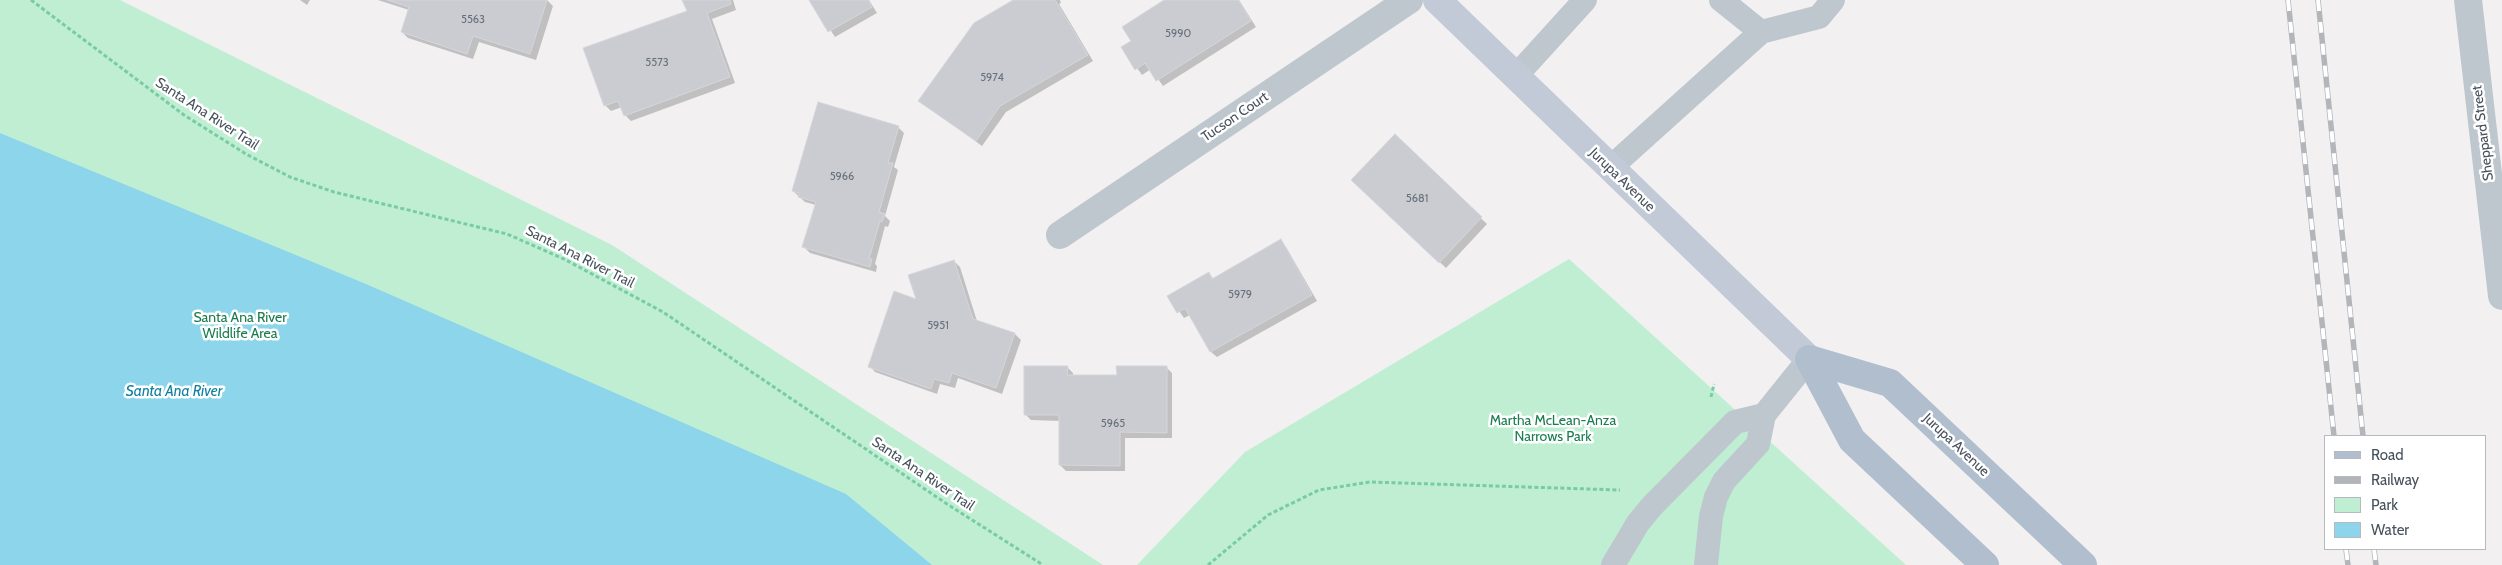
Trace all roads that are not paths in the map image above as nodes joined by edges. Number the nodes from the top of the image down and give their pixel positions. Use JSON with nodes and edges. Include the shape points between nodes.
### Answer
{"nodes":[{"id":1,"x":1410,"y":0,"type":"edge"},
{"id":2,"x":1437,"y":0,"type":"edge"},
{"id":3,"x":1585,"y":0,"type":"edge"},
{"id":4,"x":1721,"y":0,"type":"edge"},
{"id":5,"x":1833,"y":0,"type":"edge"},
{"id":6,"x":2468,"y":0,"type":"edge"},
{"id":7,"x":1761,"y":32,"type":"junction"},
{"id":8,"x":1515,"y":77,"type":"junction"},
{"id":9,"x":1610,"y":168,"type":"junction"},
{"id":10,"x":1060,"y":235,"type":"dead end"},
{"id":11,"x":2502,"y":296,"type":"edge"},
{"id":12,"x":1809,"y":359,"type":"junction"},
{"id":13,"x":1764,"y":415,"type":"junction"},
{"id":14,"x":1613,"y":565,"type":"edge"},
{"id":15,"x":1706,"y":565,"type":"edge"},
{"id":16,"x":1985,"y":565,"type":"edge"},
{"id":17,"x":2083,"y":565,"type":"edge"}],
"edges":[{"from":1,"to":10,"type":"street","name":"Tucson Court"},
{"from":2,"to":8,"type":"main road","name":"Jurupa Avenue"},
{"from":3,"to":8,"type":"lane"},
{"from":4,"to":7,"type":"lane"},
{"from":5,"to":7,"type":"lane","via":[[1819,17]]},
{"from":6,"to":11,"type":"street","name":"Sheppard Street"},
{"from":7,"to":9,"type":"lane"},
{"from":8,"to":9,"type":"main road","name":"Jurupa Avenue"},
{"from":9,"to":12,"type":"main road","name":"Jurupa Avenue"},
{"from":12,"to":13,"type":"lane"},
{"from":12,"to":16,"type":"main road","name":"Jurupa Avenue","via":[[1852,440]]},
{"from":12,"to":17,"type":"main road","name":"Jurupa Avenue","via":[[1890,383]]},
{"from":13,"to":14,"type":"lane","via":[[1735,422],[1652,506]]},
{"from":13,"to":15,"type":"lane","via":[[1758,444],[1724,481],[1716,497]]}]}
